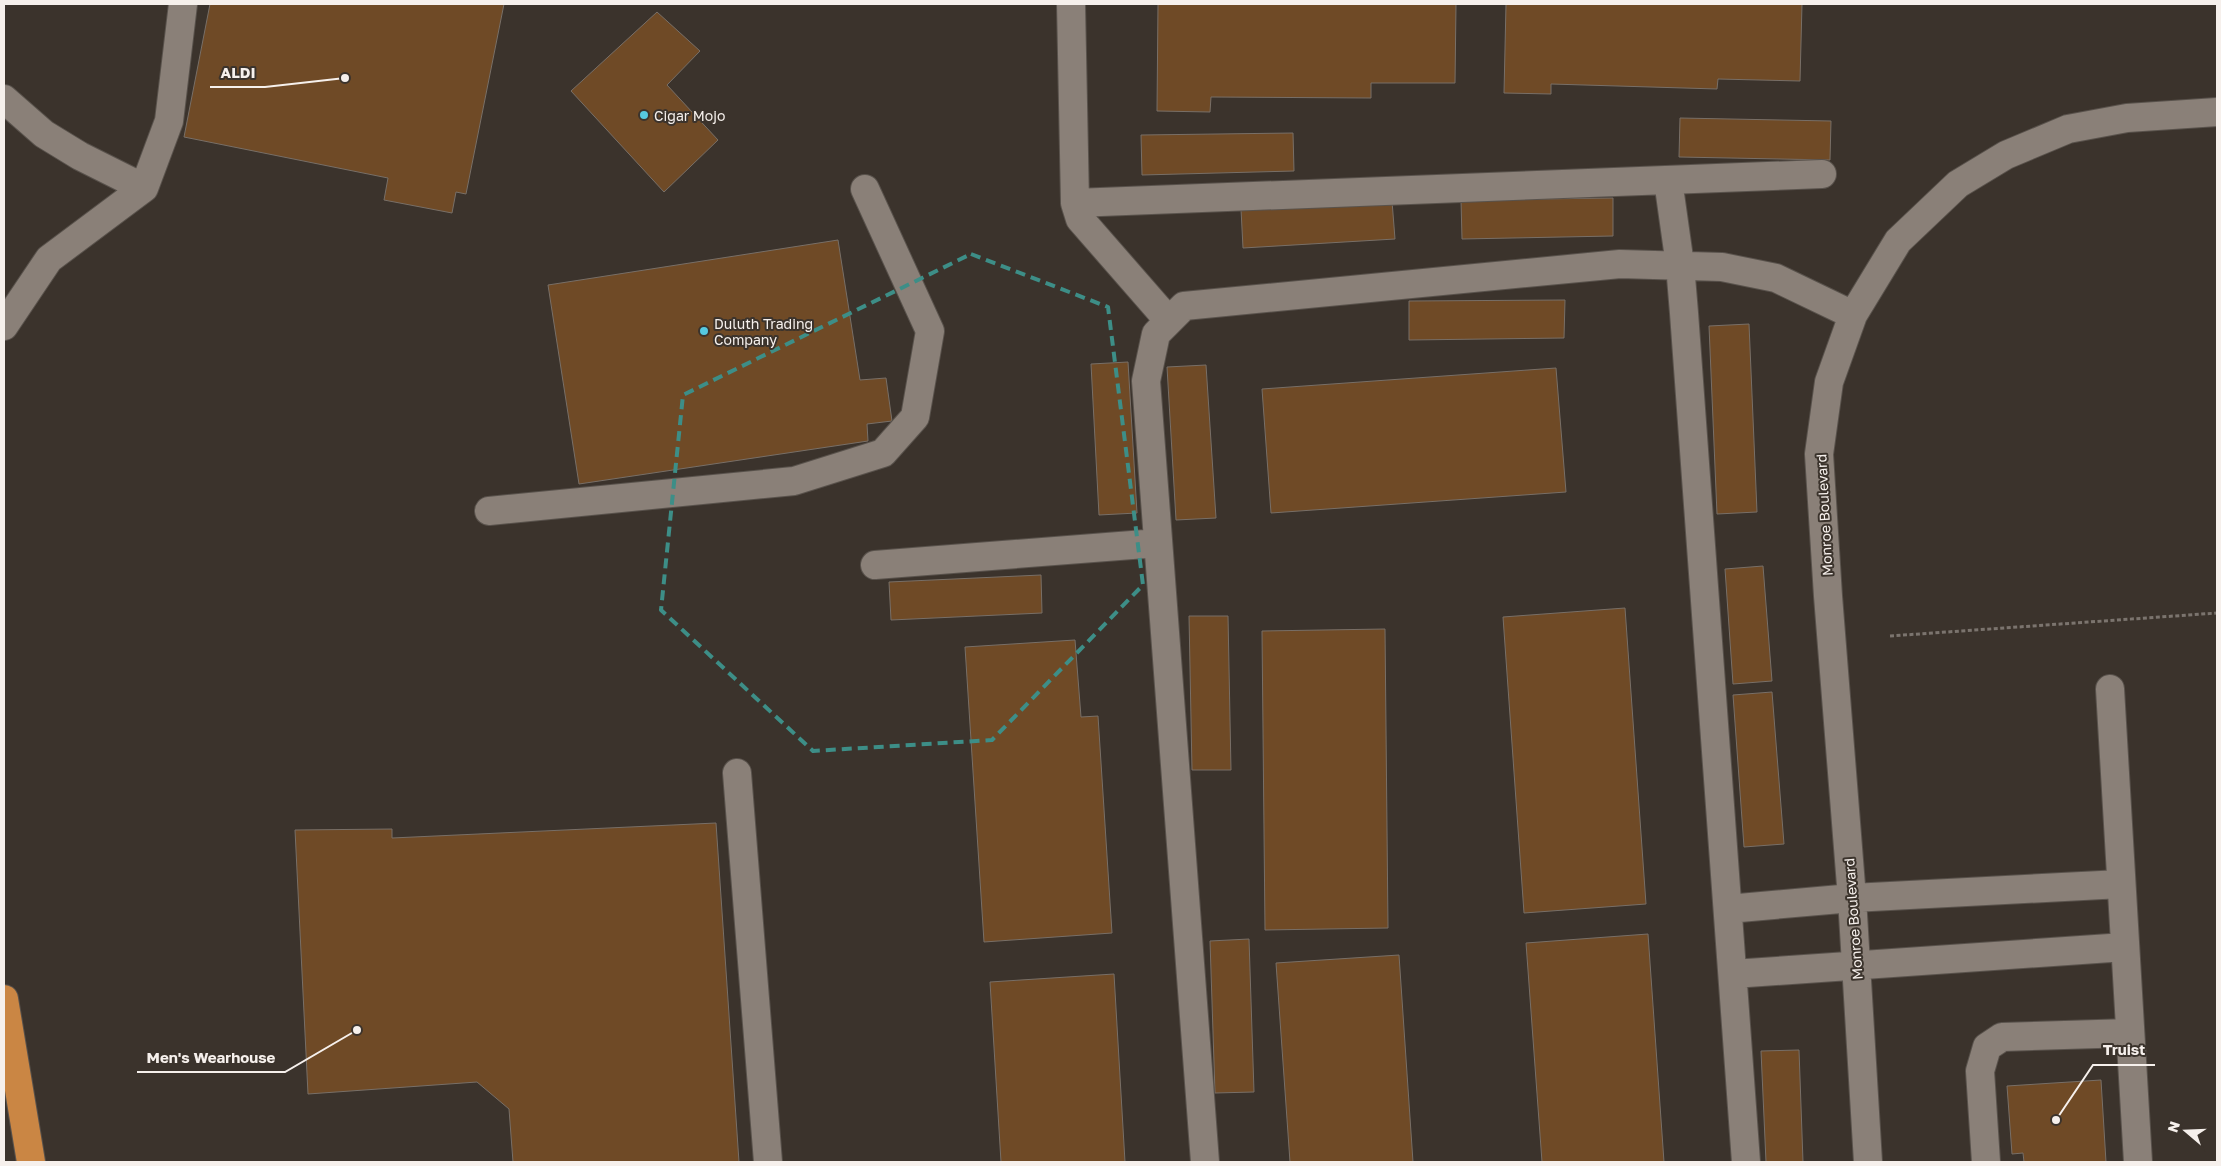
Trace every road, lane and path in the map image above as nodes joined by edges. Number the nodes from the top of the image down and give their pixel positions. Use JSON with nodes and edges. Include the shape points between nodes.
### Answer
{"nodes":[{"id":1,"x":183,"y":4,"type":"edge"},
{"id":2,"x":1071,"y":4,"type":"edge"},
{"id":3,"x":4,"y":99,"type":"edge"},
{"id":4,"x":2217,"y":112,"type":"edge"},
{"id":5,"x":1822,"y":174,"type":"dead end"},
{"id":6,"x":1668,"y":180,"type":"junction"},
{"id":7,"x":144,"y":188,"type":"junction"},
{"id":8,"x":864,"y":189,"type":"dead end"},
{"id":9,"x":1075,"y":203,"type":"junction"},
{"id":10,"x":1680,"y":266,"type":"junction"},
{"id":11,"x":1853,"y":315,"type":"junction"},
{"id":12,"x":1169,"y":321,"type":"junction"},
{"id":13,"x":4,"y":326,"type":"edge"},
{"id":14,"x":489,"y":511,"type":"dead end"},
{"id":15,"x":1158,"y":543,"type":"junction"},
{"id":16,"x":876,"y":566,"type":"dead end"},
{"id":17,"x":2217,"y":613,"type":"edge"},
{"id":18,"x":1890,"y":636,"type":"dead end"},
{"id":19,"x":2110,"y":688,"type":"dead end"},
{"id":20,"x":738,"y":773,"type":"dead end"},
{"id":21,"x":2121,"y":884,"type":"junction"},
{"id":22,"x":1852,"y":898,"type":"junction"},
{"id":23,"x":1728,"y":909,"type":"junction"},
{"id":24,"x":2125,"y":947,"type":"junction"},
{"id":25,"x":1856,"y":966,"type":"junction"},
{"id":26,"x":1733,"y":974,"type":"junction"},
{"id":27,"x":4,"y":999,"type":"edge"},
{"id":28,"x":2130,"y":1033,"type":"junction"},
{"id":29,"x":8,"y":1055,"type":"edge"},
{"id":30,"x":31,"y":1162,"type":"edge"},
{"id":31,"x":768,"y":1162,"type":"edge"},
{"id":32,"x":1205,"y":1162,"type":"edge"},
{"id":33,"x":1746,"y":1162,"type":"edge"},
{"id":34,"x":1868,"y":1162,"type":"edge"},
{"id":35,"x":1986,"y":1162,"type":"edge"},
{"id":36,"x":2138,"y":1162,"type":"edge"}],
"edges":[{"from":1,"to":7,"type":"street","via":[[169,121]]},
{"from":2,"to":9,"type":"street"},
{"from":3,"to":7,"type":"street","via":[[44,134]]},
{"from":4,"to":11,"type":"street","name":"Monroe Boulevard","via":[[2127,118],[2068,129],[2006,155],[1958,184],[1898,241]]},
{"from":5,"to":6,"type":"street"},
{"from":6,"to":9,"type":"street"},
{"from":6,"to":10,"type":"street"},
{"from":7,"to":13,"type":"street","via":[[49,259]]},
{"from":8,"to":14,"type":"street","via":[[930,331],[915,417],[882,453],[794,481]]},
{"from":9,"to":12,"type":"street","via":[[1080,219]]},
{"from":10,"to":11,"type":"street","via":[[1722,267],[1776,278]]},
{"from":10,"to":12,"type":"street","via":[[1620,264],[1184,306]]},
{"from":10,"to":23,"type":"street"},
{"from":11,"to":22,"type":"street","name":"Monroe Boulevard","via":[[1829,382],[1819,454]]},
{"from":12,"to":15,"type":"street","via":[[1156,334],[1146,381]]},
{"from":15,"to":16,"type":"street"},
{"from":15,"to":32,"type":"street"},
{"from":17,"to":18,"type":"path"},
{"from":19,"to":21,"type":"street"},
{"from":20,"to":31,"type":"street"},
{"from":21,"to":22,"type":"street"},
{"from":21,"to":24,"type":"street"},
{"from":22,"to":23,"type":"street"},
{"from":22,"to":25,"type":"street","name":"Monroe Boulevard"},
{"from":23,"to":26,"type":"street"},
{"from":24,"to":25,"type":"street"},
{"from":24,"to":28,"type":"street"},
{"from":25,"to":26,"type":"street"},
{"from":25,"to":34,"type":"street","name":"Monroe Boulevard"},
{"from":26,"to":33,"type":"street"},
{"from":27,"to":29,"type":"highway"},
{"from":28,"to":35,"type":"street","via":[[2002,1037],[1987,1047],[1980,1072]]},
{"from":28,"to":36,"type":"street"},
{"from":29,"to":30,"type":"highway"}]}
